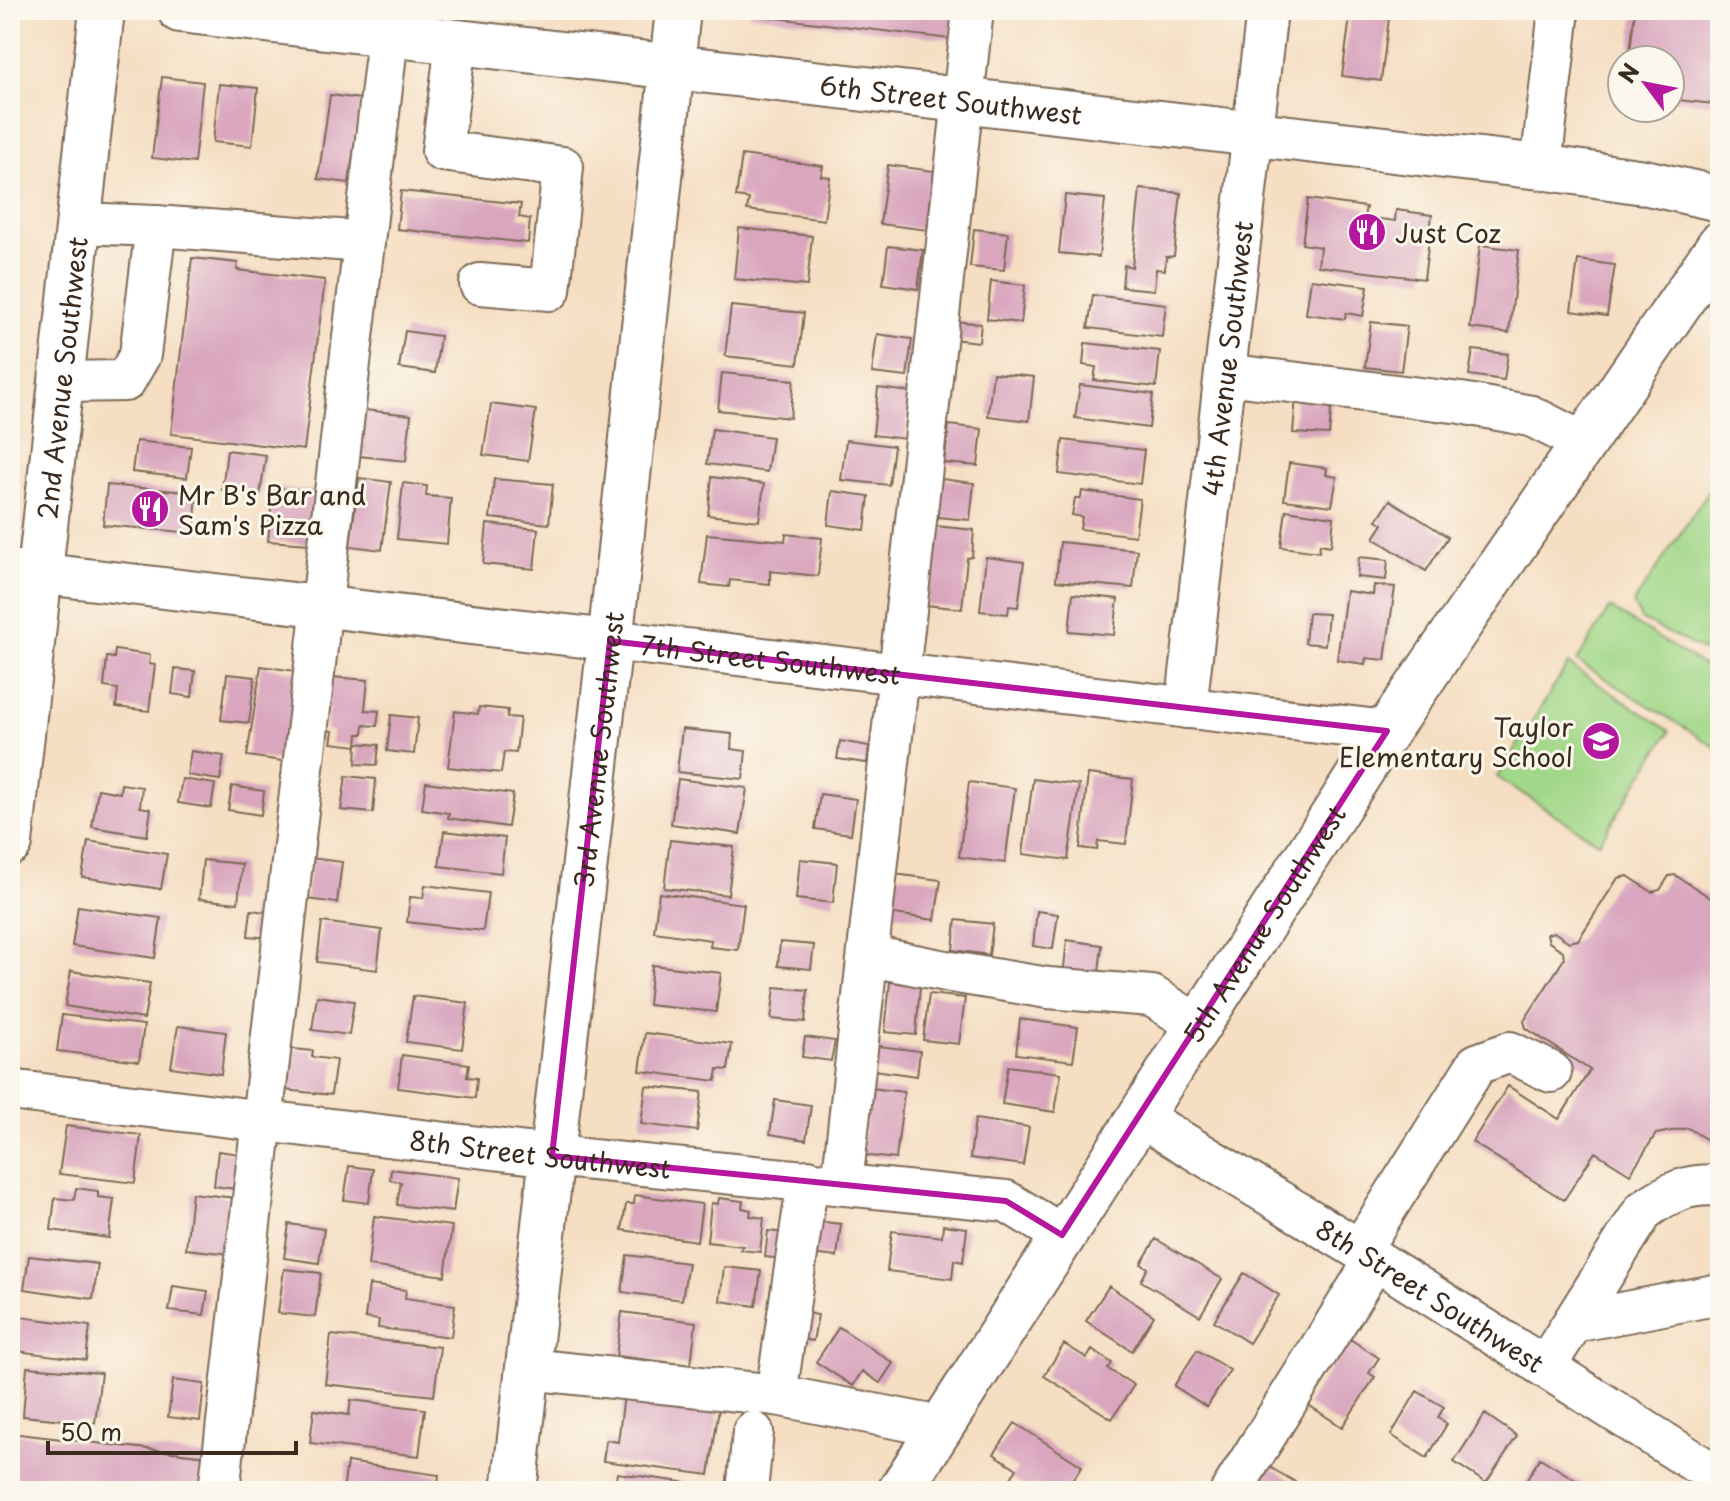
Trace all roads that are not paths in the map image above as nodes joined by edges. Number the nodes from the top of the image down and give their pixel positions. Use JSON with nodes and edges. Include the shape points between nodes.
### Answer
{"nodes":[{"id":1,"x":102,"y":10,"type":"edge"},
{"id":2,"x":180,"y":10,"type":"edge"},
{"id":3,"x":678,"y":10,"type":"edge"},
{"id":4,"x":973,"y":10,"type":"edge"},
{"id":5,"x":1267,"y":10,"type":"edge"},
{"id":6,"x":1559,"y":10,"type":"edge"},
{"id":7,"x":390,"y":22,"type":"edge"},
{"id":8,"x":456,"y":43,"type":"junction"},
{"id":9,"x":671,"y":68,"type":"junction"},
{"id":10,"x":963,"y":101,"type":"junction"},
{"id":11,"x":1253,"y":134,"type":"junction"},
{"id":12,"x":1541,"y":167,"type":"junction"},
{"id":13,"x":1720,"y":199,"type":"edge"},
{"id":14,"x":79,"y":223,"type":"junction"},
{"id":15,"x":156,"y":226,"type":"junction"},
{"id":16,"x":364,"y":242,"type":"junction"},
{"id":17,"x":1720,"y":244,"type":"edge"},
{"id":18,"x":480,"y":284,"type":"dead end"},
{"id":19,"x":1225,"y":374,"type":"junction"},
{"id":20,"x":61,"y":382,"type":"junction"},
{"id":21,"x":1584,"y":443,"type":"junction"},
{"id":22,"x":25,"y":572,"type":"edge"},
{"id":23,"x":320,"y":608,"type":"junction"},
{"id":24,"x":610,"y":641,"type":"junction"},
{"id":25,"x":897,"y":675,"type":"junction"},
{"id":26,"x":1186,"y":708,"type":"junction"},
{"id":27,"x":1387,"y":731,"type":"junction"},
{"id":28,"x":10,"y":843,"type":"edge"},
{"id":29,"x":870,"y":956,"type":"junction"},
{"id":30,"x":1198,"y":1025,"type":"junction"},
{"id":31,"x":1551,"y":1072,"type":"dead end"},
{"id":32,"x":10,"y":1090,"type":"edge"},
{"id":33,"x":1139,"y":1116,"type":"junction"},
{"id":34,"x":262,"y":1120,"type":"junction"},
{"id":35,"x":552,"y":1156,"type":"junction"},
{"id":36,"x":825,"y":1182,"type":"junction"},
{"id":37,"x":1720,"y":1186,"type":"edge"},
{"id":38,"x":1062,"y":1235,"type":"junction"},
{"id":39,"x":1367,"y":1255,"type":"junction"},
{"id":40,"x":1720,"y":1294,"type":"edge"},
{"id":41,"x":1574,"y":1322,"type":"junction"},
{"id":42,"x":1545,"y":1367,"type":"junction"},
{"id":43,"x":528,"y":1369,"type":"junction"},
{"id":44,"x":776,"y":1395,"type":"junction"},
{"id":45,"x":941,"y":1427,"type":"junction"},
{"id":46,"x":753,"y":1432,"type":"dead end"},
{"id":47,"x":1720,"y":1478,"type":"edge"},
{"id":48,"x":219,"y":1491,"type":"edge"},
{"id":49,"x":514,"y":1491,"type":"edge"},
{"id":50,"x":747,"y":1491,"type":"edge"},
{"id":51,"x":900,"y":1491,"type":"edge"},
{"id":52,"x":1231,"y":1491,"type":"edge"}],
"edges":[{"from":1,"to":14,"type":"main road","name":"2nd Avenue Southwest"},
{"from":2,"to":7,"type":"main road","name":"6th Street Southwest"},
{"from":3,"to":9,"type":"main road","name":"3rd Avenue Southwest"},
{"from":4,"to":10,"type":"street"},
{"from":5,"to":11,"type":"street","name":"4th Avenue Southwest"},
{"from":6,"to":12,"type":"street"},
{"from":7,"to":8,"type":"main road","name":"6th Street Southwest"},
{"from":7,"to":16,"type":"street"},
{"from":8,"to":9,"type":"main road","name":"6th Street Southwest"},
{"from":8,"to":18,"type":"street","via":[[442,151],[563,167],[550,290]]},
{"from":9,"to":10,"type":"main road","name":"6th Street Southwest"},
{"from":9,"to":24,"type":"main road","name":"3rd Avenue Southwest"},
{"from":10,"to":11,"type":"main road","name":"6th Street Southwest"},
{"from":10,"to":25,"type":"street"},
{"from":11,"to":12,"type":"main road","name":"6th Street Southwest"},
{"from":11,"to":19,"type":"street","name":"4th Avenue Southwest"},
{"from":12,"to":13,"type":"main road","name":"6th Street Southwest"},
{"from":14,"to":15,"type":"street"},
{"from":14,"to":20,"type":"main road","name":"2nd Avenue Southwest"},
{"from":15,"to":16,"type":"street"},
{"from":15,"to":20,"type":"street","via":[[140,355],[125,381]]},
{"from":16,"to":23,"type":"street"},
{"from":17,"to":21,"type":"main road","name":"5th Avenue Southwest"},
{"from":19,"to":21,"type":"street","via":[[1531,416]]},
{"from":19,"to":26,"type":"street","name":"4th Avenue Southwest"},
{"from":20,"to":22,"type":"main road","name":"2nd Avenue Southwest"},
{"from":21,"to":27,"type":"main road","name":"5th Avenue Southwest"},
{"from":22,"to":23,"type":"street","name":"7th Street Southwest"},
{"from":22,"to":28,"type":"main road","name":"2nd Avenue Southwest"},
{"from":23,"to":24,"type":"street","name":"7th Street Southwest"},
{"from":23,"to":34,"type":"street"},
{"from":24,"to":25,"type":"street","name":"7th Street Southwest"},
{"from":24,"to":35,"type":"main road","name":"3rd Avenue Southwest"},
{"from":25,"to":26,"type":"street","name":"7th Street Southwest"},
{"from":25,"to":29,"type":"street"},
{"from":26,"to":27,"type":"street","name":"7th Street Southwest"},
{"from":27,"to":30,"type":"main road","name":"5th Avenue Southwest"},
{"from":29,"to":30,"type":"street","via":[[1048,988],[1152,996]]},
{"from":29,"to":36,"type":"street"},
{"from":30,"to":33,"type":"main road","name":"5th Avenue Southwest"},
{"from":31,"to":39,"type":"street","via":[[1510,1052],[1477,1064]]},
{"from":32,"to":34,"type":"street","name":"8th Street Southwest"},
{"from":33,"to":38,"type":"main road","name":"5th Avenue Southwest"},
{"from":33,"to":39,"type":"street","name":"8th Street Southwest"},
{"from":34,"to":35,"type":"street","name":"8th Street Southwest"},
{"from":34,"to":48,"type":"street"},
{"from":35,"to":36,"type":"street","name":"8th Street Southwest"},
{"from":35,"to":43,"type":"main road","name":"3rd Avenue Southwest"},
{"from":36,"to":38,"type":"street","name":"8th Street Southwest","via":[[1006,1201]]},
{"from":36,"to":44,"type":"street"},
{"from":37,"to":41,"type":"street","via":[[1669,1192],[1644,1210]]},
{"from":38,"to":45,"type":"main road","name":"5th Avenue Southwest"},
{"from":39,"to":42,"type":"street","name":"8th Street Southwest"},
{"from":39,"to":52,"type":"street"},
{"from":40,"to":41,"type":"street"},
{"from":41,"to":42,"type":"street"},
{"from":42,"to":47,"type":"street","name":"8th Street Southwest"},
{"from":43,"to":44,"type":"street"},
{"from":43,"to":49,"type":"main road","name":"3rd Avenue Southwest"},
{"from":44,"to":45,"type":"street"},
{"from":45,"to":51,"type":"main road","name":"5th Avenue Southwest"},
{"from":46,"to":50,"type":"street"}]}
